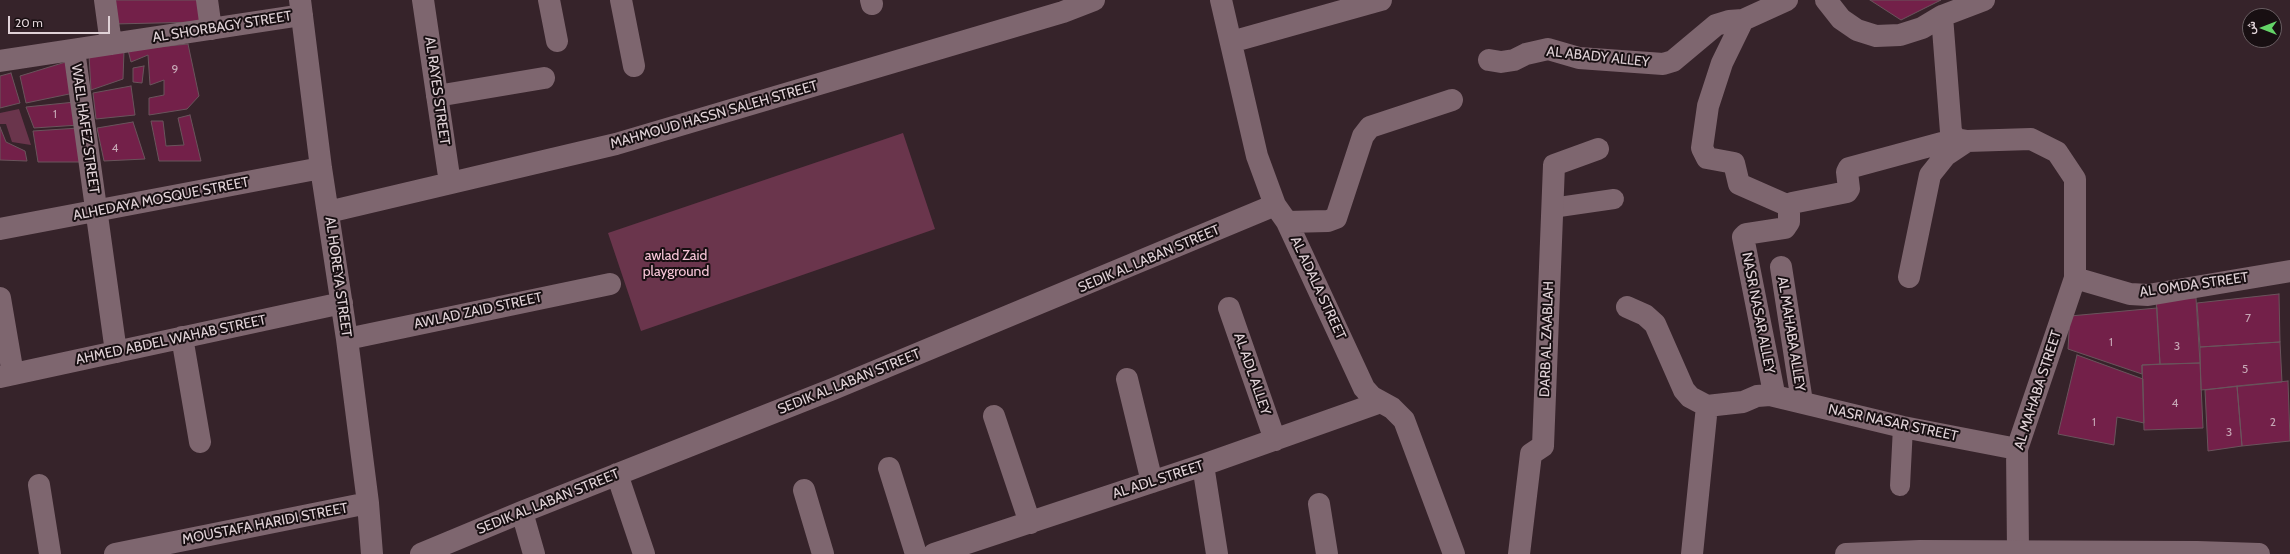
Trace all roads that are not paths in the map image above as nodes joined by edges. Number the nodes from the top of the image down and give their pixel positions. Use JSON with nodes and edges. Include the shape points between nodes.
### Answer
{"nodes":[{"id":1,"x":105,"y":0,"type":"edge"},
{"id":2,"x":207,"y":0,"type":"edge"},
{"id":3,"x":423,"y":0,"type":"edge"},
{"id":4,"x":549,"y":0,"type":"edge"},
{"id":5,"x":621,"y":0,"type":"edge"},
{"id":6,"x":1094,"y":0,"type":"edge"},
{"id":7,"x":1221,"y":0,"type":"edge"},
{"id":8,"x":1380,"y":0,"type":"edge"},
{"id":9,"x":1788,"y":0,"type":"edge"},
{"id":10,"x":1826,"y":0,"type":"edge"},
{"id":11,"x":1984,"y":0,"type":"edge"},
{"id":12,"x":301,"y":7,"type":"edge"},
{"id":13,"x":1942,"y":16,"type":"junction"},
{"id":14,"x":1742,"y":20,"type":"junction"},
{"id":15,"x":211,"y":29,"type":"junction"},
{"id":16,"x":557,"y":41,"type":"dead end"},
{"id":17,"x":1231,"y":42,"type":"junction"},
{"id":18,"x":111,"y":44,"type":"junction"},
{"id":19,"x":74,"y":50,"type":"junction"},
{"id":20,"x":1489,"y":60,"type":"dead end"},
{"id":21,"x":0,"y":61,"type":"edge"},
{"id":22,"x":634,"y":66,"type":"dead end"},
{"id":23,"x":544,"y":78,"type":"dead end"},
{"id":24,"x":437,"y":96,"type":"junction"},
{"id":25,"x":1452,"y":100,"type":"dead end"},
{"id":26,"x":1962,"y":140,"type":"junction"},
{"id":27,"x":1598,"y":149,"type":"dead end"},
{"id":28,"x":321,"y":168,"type":"junction"},
{"id":29,"x":450,"y":183,"type":"junction"},
{"id":30,"x":1614,"y":199,"type":"dead end"},
{"id":31,"x":1789,"y":206,"type":"junction"},
{"id":32,"x":1552,"y":208,"type":"junction"},
{"id":33,"x":96,"y":211,"type":"junction"},
{"id":34,"x":328,"y":212,"type":"junction"},
{"id":35,"x":1281,"y":214,"type":"junction"},
{"id":36,"x":0,"y":229,"type":"edge"},
{"id":37,"x":1781,"y":267,"type":"dead end"},
{"id":38,"x":2290,"y":271,"type":"edge"},
{"id":39,"x":1909,"y":277,"type":"dead end"},
{"id":40,"x":2075,"y":278,"type":"junction"},
{"id":41,"x":610,"y":284,"type":"dead end"},
{"id":42,"x":0,"y":298,"type":"edge"},
{"id":43,"x":342,"y":303,"type":"junction"},
{"id":44,"x":1627,"y":307,"type":"dead end"},
{"id":45,"x":1229,"y":308,"type":"dead end"},
{"id":46,"x":182,"y":337,"type":"junction"},
{"id":47,"x":347,"y":339,"type":"junction"},
{"id":48,"x":116,"y":352,"type":"junction"},
{"id":49,"x":6,"y":376,"type":"edge"},
{"id":50,"x":1127,"y":379,"type":"dead end"},
{"id":51,"x":1770,"y":395,"type":"junction"},
{"id":52,"x":1381,"y":402,"type":"junction"},
{"id":53,"x":1802,"y":402,"type":"junction"},
{"id":54,"x":1706,"y":406,"type":"junction"},
{"id":55,"x":994,"y":416,"type":"dead end"},
{"id":56,"x":1903,"y":426,"type":"junction"},
{"id":57,"x":1275,"y":440,"type":"junction"},
{"id":58,"x":200,"y":442,"type":"dead end"},
{"id":59,"x":2017,"y":449,"type":"junction"},
{"id":60,"x":1203,"y":465,"type":"junction"},
{"id":61,"x":889,"y":468,"type":"dead end"},
{"id":62,"x":617,"y":474,"type":"junction"},
{"id":63,"x":1152,"y":482,"type":"junction"},
{"id":64,"x":39,"y":485,"type":"dead end"},
{"id":65,"x":1900,"y":486,"type":"dead end"},
{"id":66,"x":804,"y":490,"type":"dead end"},
{"id":67,"x":368,"y":503,"type":"junction"},
{"id":68,"x":1319,"y":504,"type":"dead end"},
{"id":69,"x":522,"y":512,"type":"junction"},
{"id":70,"x":1030,"y":522,"type":"junction"},
{"id":71,"x":2018,"y":552,"type":"junction"},
{"id":72,"x":2069,"y":553,"type":"edge"},
{"id":73,"x":50,"y":554,"type":"edge"},
{"id":74,"x":115,"y":554,"type":"edge"},
{"id":75,"x":372,"y":554,"type":"edge"},
{"id":76,"x":421,"y":554,"type":"edge"},
{"id":77,"x":534,"y":554,"type":"edge"},
{"id":78,"x":644,"y":554,"type":"edge"},
{"id":79,"x":823,"y":554,"type":"edge"},
{"id":80,"x":916,"y":554,"type":"edge"},
{"id":81,"x":934,"y":554,"type":"edge"},
{"id":82,"x":1217,"y":554,"type":"edge"},
{"id":83,"x":1327,"y":554,"type":"edge"},
{"id":84,"x":1454,"y":554,"type":"edge"},
{"id":85,"x":1519,"y":554,"type":"edge"},
{"id":86,"x":1692,"y":554,"type":"edge"},
{"id":87,"x":1846,"y":554,"type":"edge"},
{"id":88,"x":2259,"y":554,"type":"edge"}],
"edges":[{"from":1,"to":18,"type":"street"},
{"from":2,"to":15,"type":"street"},
{"from":3,"to":24,"type":"street","name":"AL RAYES STREET"},
{"from":4,"to":16,"type":"street"},
{"from":5,"to":22,"type":"street"},
{"from":6,"to":29,"type":"street","name":"MAHMOUD HASSN SALEH STREET","via":[[1063,12],[616,144]]},
{"from":7,"to":17,"type":"street","name":"AL ADALA STREET"},
{"from":8,"to":17,"type":"street"},
{"from":9,"to":14,"type":"street","name":"AL ABADY ALLEY"},
{"from":10,"to":13,"type":"street","via":[[1841,19],[1857,30],[1876,36],[1900,35]]},
{"from":11,"to":13,"type":"street"},
{"from":12,"to":15,"type":"street","name":"AL SHORBAGY STREET"},
{"from":12,"to":28,"type":"street","name":"AL HOREYA STREET"},
{"from":13,"to":26,"type":"street","via":[[1949,125],[1951,132]]},
{"from":14,"to":20,"type":"street","name":"AL ABADY ALLEY","via":[[1729,20],[1716,25],[1673,61],[1663,64],[1579,58],[1548,49],[1526,54],[1514,60]]},
{"from":14,"to":31,"type":"street","via":[[1722,63],[1708,106],[1702,148],[1706,158],[1734,163],[1739,184]]},
{"from":15,"to":18,"type":"street","name":"AL SHORBAGY STREET"},
{"from":17,"to":35,"type":"street","name":"AL ADALA STREET","via":[[1257,156]]},
{"from":18,"to":19,"type":"street","name":"AL SHORBAGY STREET"},
{"from":19,"to":21,"type":"street","name":"AL SHORBAGY STREET"},
{"from":19,"to":33,"type":"street","name":"WAEL HAFEZ STREET"},
{"from":23,"to":24,"type":"street"},
{"from":24,"to":29,"type":"street","name":"AL RAYES STREET"},
{"from":25,"to":35,"type":"street","via":[[1370,127],[1363,136],[1336,218],[1328,221]]},
{"from":26,"to":31,"type":"street","via":[[1850,168],[1847,172],[1847,192],[1792,203]]},
{"from":26,"to":39,"type":"street","via":[[1930,175]]},
{"from":26,"to":40,"type":"street","via":[[2031,139],[2057,152],[2075,179]]},
{"from":27,"to":32,"type":"street","name":"DARB AL ZAABLAH","via":[[1554,163]]},
{"from":28,"to":33,"type":"street","name":"ALHEDAYA MOSQUE STREET"},
{"from":28,"to":34,"type":"street","name":"AL HOREYA STREET"},
{"from":29,"to":34,"type":"street","name":"MAHMOUD HASSN SALEH STREET"},
{"from":30,"to":32,"type":"lane"},
{"from":31,"to":51,"type":"street","name":"NASR NASAR ALLEY","via":[[1789,222],[1785,228],[1746,234],[1742,238],[1773,388]]},
{"from":32,"to":85,"type":"street","name":"DARB AL ZAABLAH","via":[[1543,446],[1532,454]]},
{"from":33,"to":36,"type":"street","name":"ALHEDAYA MOSQUE STREET"},
{"from":33,"to":48,"type":"street","name":"WAEL HAFEZ STREET"},
{"from":34,"to":43,"type":"street","name":"AL HOREYA STREET"},
{"from":35,"to":52,"type":"street","name":"AL ADALA STREET","via":[[1364,388]]},
{"from":35,"to":62,"type":"street","name":"SEDIK AL LABAN STREET"},
{"from":37,"to":53,"type":"street","name":"AL MAHABA ALLEY"},
{"from":38,"to":40,"type":"street","name":"AL OMDA STREET","via":[[2148,295],[2130,294]]},
{"from":40,"to":59,"type":"street","name":"AL MAHABA STREET"},
{"from":41,"to":47,"type":"street","name":"AWLAD ZAID STREET"},
{"from":42,"to":49,"type":"street"},
{"from":43,"to":46,"type":"street","name":"AHMED ABDEL WAHAB STREET"},
{"from":43,"to":47,"type":"street","name":"AL HOREYA STREET"},
{"from":44,"to":54,"type":"street","via":[[1645,315],[1655,324],[1684,390],[1690,397]]},
{"from":45,"to":57,"type":"street","name":"AL ADL ALLEY"},
{"from":46,"to":48,"type":"street","name":"AHMED ABDEL WAHAB STREET"},
{"from":46,"to":58,"type":"street"},
{"from":47,"to":67,"type":"street","name":"AL HOREYA STREET"},
{"from":48,"to":49,"type":"street","name":"AHMED ABDEL WAHAB STREET"},
{"from":50,"to":63,"type":"street"},
{"from":51,"to":53,"type":"street","name":"NASR NASAR STREET"},
{"from":51,"to":54,"type":"street","name":"NASR NASAR ALLEY","via":[[1757,396],[1742,402]]},
{"from":52,"to":57,"type":"street","name":"AL ADL STREET"},
{"from":52,"to":84,"type":"street","name":"AL ADALA STREET","via":[[1392,408],[1404,420]]},
{"from":53,"to":56,"type":"street","name":"NASR NASAR STREET"},
{"from":54,"to":86,"type":"street"},
{"from":55,"to":70,"type":"street"},
{"from":56,"to":59,"type":"street","name":"NASR NASAR STREET"},
{"from":56,"to":65,"type":"lane"},
{"from":57,"to":60,"type":"street","name":"AL ADL STREET"},
{"from":59,"to":71,"type":"street","name":"AL MAHABA STREET"},
{"from":60,"to":63,"type":"street","name":"AL ADL STREET"},
{"from":60,"to":82,"type":"street"},
{"from":61,"to":80,"type":"street"},
{"from":62,"to":69,"type":"street","name":"SEDIK AL LABAN STREET"},
{"from":62,"to":78,"type":"street"},
{"from":63,"to":70,"type":"street","name":"AL ADL STREET"},
{"from":64,"to":73,"type":"street"},
{"from":66,"to":79,"type":"street"},
{"from":67,"to":74,"type":"street","name":"MOUSTAFA HARIDI STREET"},
{"from":67,"to":75,"type":"street","name":"AL HOREYA STREET"},
{"from":68,"to":83,"type":"street"},
{"from":69,"to":76,"type":"street","name":"SEDIK AL LABAN STREET"},
{"from":69,"to":77,"type":"street"},
{"from":70,"to":81,"type":"street","name":"AL ADL STREET"},
{"from":71,"to":72,"type":"street"},
{"from":71,"to":87,"type":"street","via":[[1920,551]]},
{"from":72,"to":88,"type":"street"}]}
